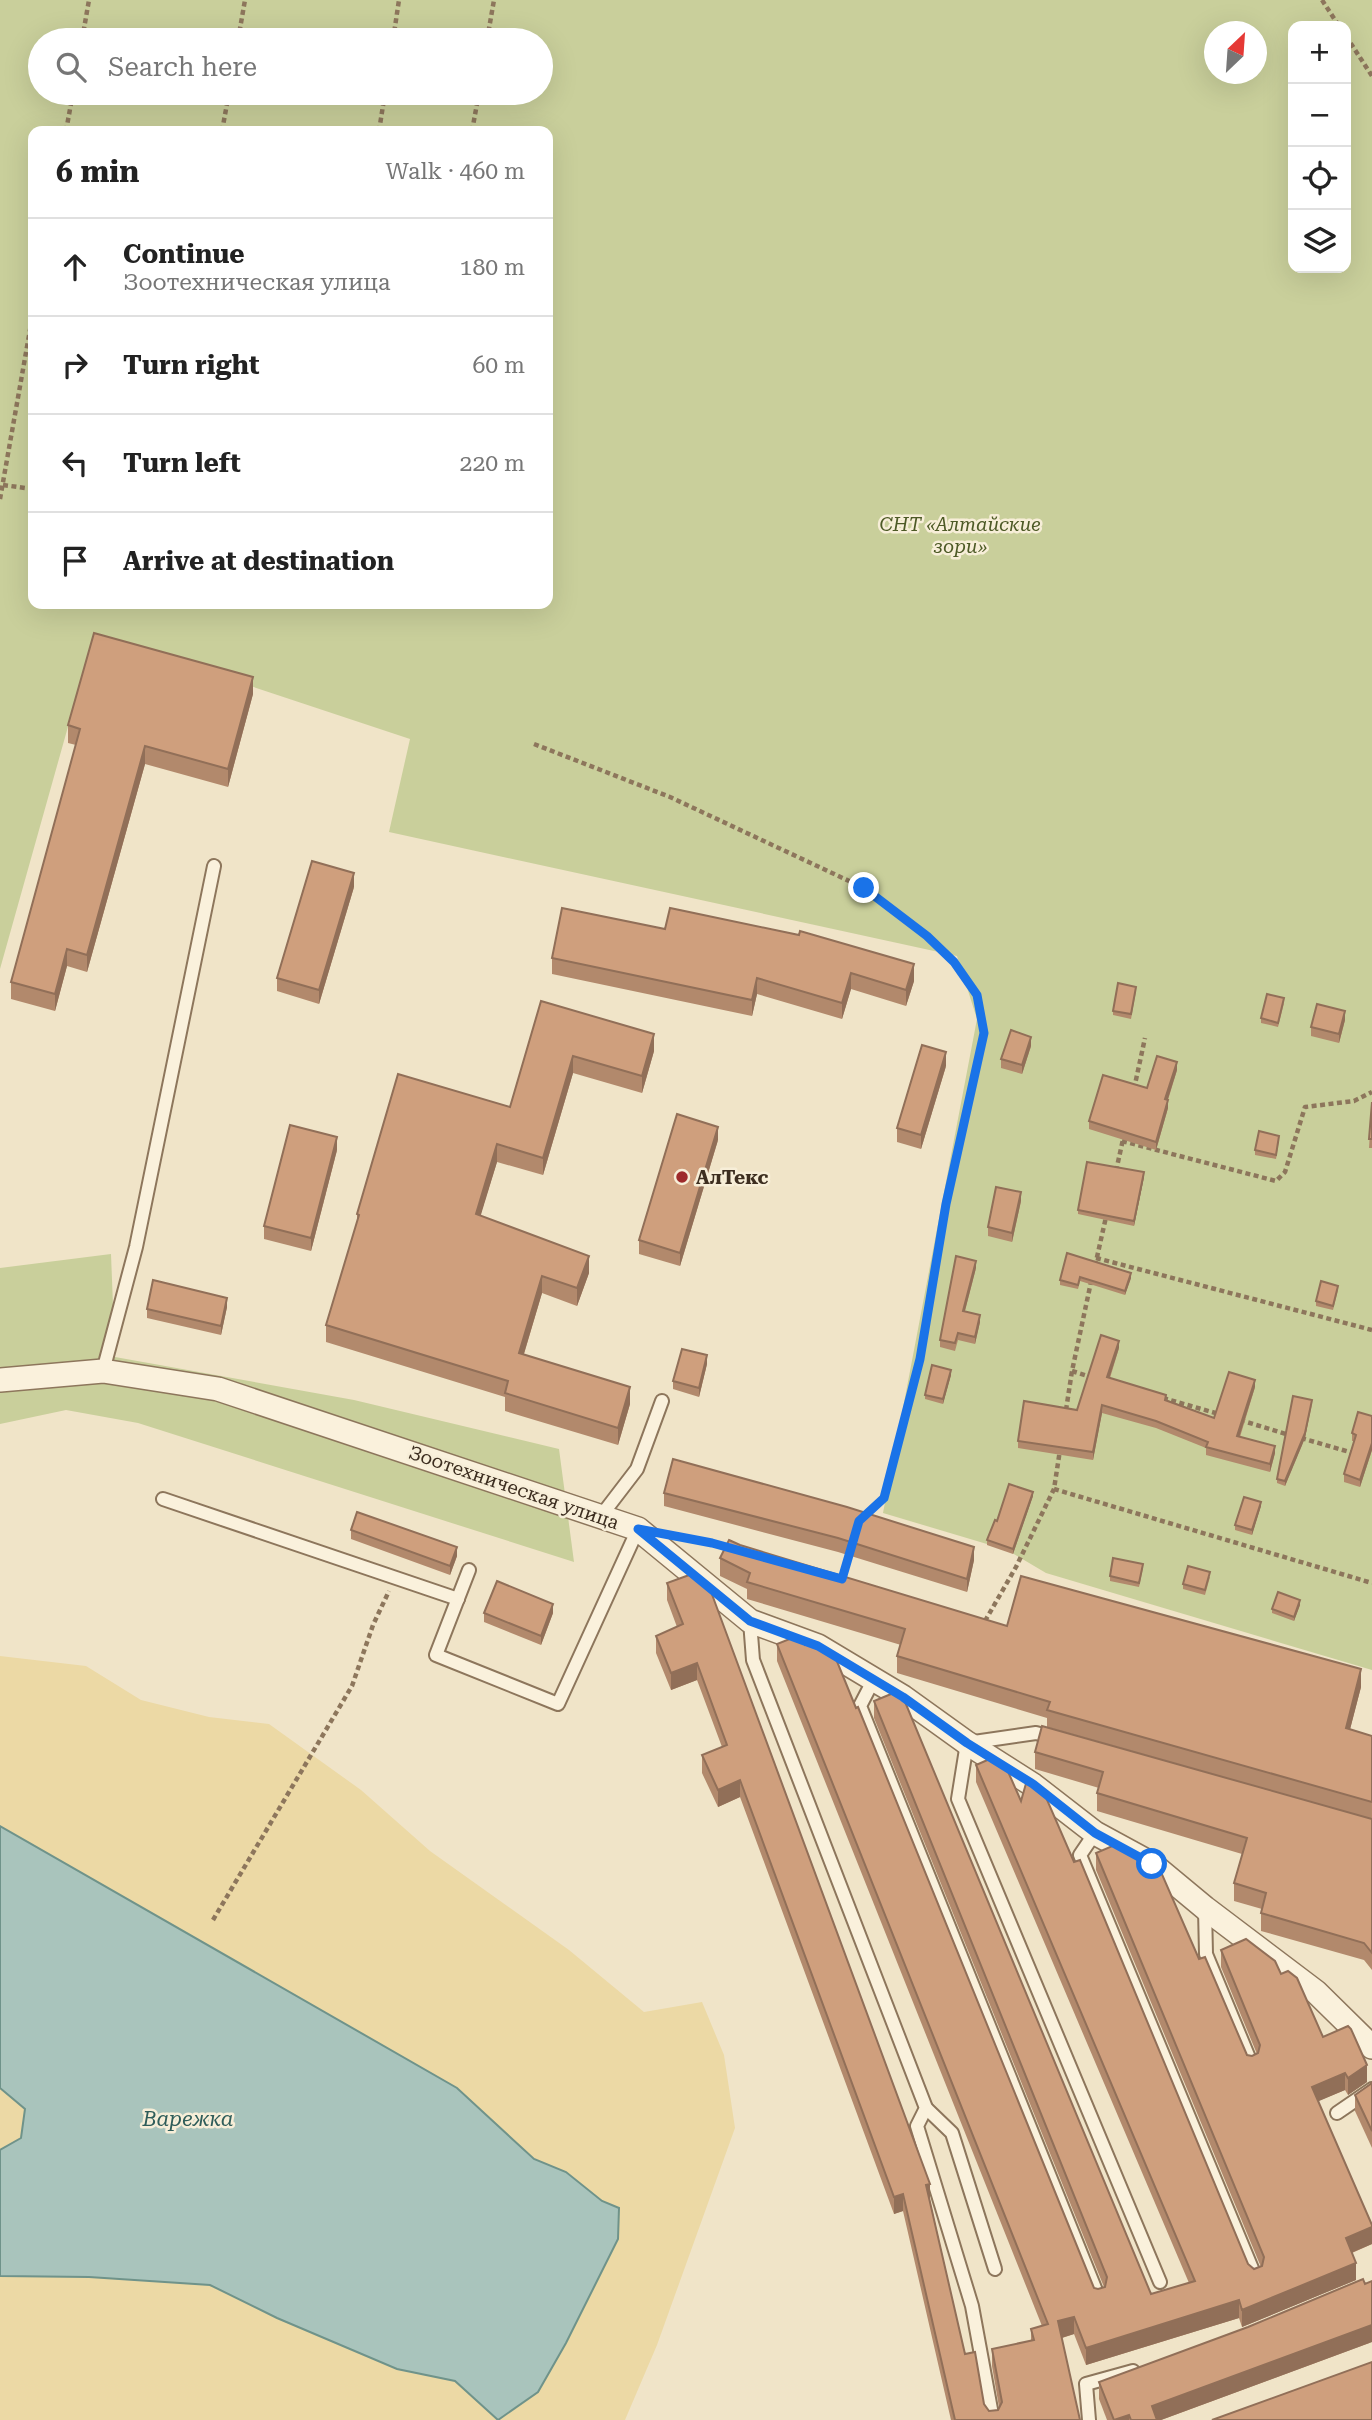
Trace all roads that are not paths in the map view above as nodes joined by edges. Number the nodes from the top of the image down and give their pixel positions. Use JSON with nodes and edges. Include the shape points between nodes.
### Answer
{"nodes":[{"id":1,"x":214,"y":866,"type":"dead end"},
{"id":2,"x":103,"y":1371,"type":"junction"},
{"id":3,"x":0,"y":1380,"type":"edge"},
{"id":4,"x":662,"y":1401,"type":"dead end"},
{"id":5,"x":163,"y":1499,"type":"dead end"},
{"id":6,"x":601,"y":1516,"type":"junction"},
{"id":7,"x":638,"y":1529,"type":"junction"},
{"id":8,"x":469,"y":1570,"type":"dead end"},
{"id":9,"x":458,"y":1600,"type":"junction"},
{"id":10,"x":750,"y":1621,"type":"junction"},
{"id":11,"x":874,"y":1679,"type":"junction"},
{"id":12,"x":1062,"y":1740,"type":"edge"},
{"id":13,"x":967,"y":1743,"type":"junction"},
{"id":14,"x":1095,"y":1833,"type":"junction"},
{"id":15,"x":1205,"y":1908,"type":"junction"},
{"id":16,"x":1372,"y":2047,"type":"edge"},
{"id":17,"x":1252,"y":2065,"type":"edge"},
{"id":18,"x":1372,"y":2089,"type":"edge"},
{"id":19,"x":926,"y":2108,"type":"junction"},
{"id":20,"x":1337,"y":2113,"type":"dead end"},
{"id":21,"x":995,"y":2269,"type":"dead end"},
{"id":22,"x":1256,"y":2278,"type":"edge"},
{"id":23,"x":1160,"y":2282,"type":"dead end"},
{"id":24,"x":1099,"y":2298,"type":"edge"},
{"id":25,"x":1149,"y":2367,"type":"edge"},
{"id":26,"x":993,"y":2420,"type":"edge"},
{"id":27,"x":1089,"y":2420,"type":"edge"}],
"edges":[{"from":1,"to":2,"type":"lane","via":[[136,1247]]},
{"from":2,"to":3,"type":"street","name":"Зоотехническая улица"},
{"from":2,"to":6,"type":"street","name":"Зоотехническая улица","via":[[218,1389]]},
{"from":4,"to":6,"type":"lane","via":[[637,1469]]},
{"from":5,"to":9,"type":"lane"},
{"from":6,"to":7,"type":"street","name":"Зоотехническая улица"},
{"from":7,"to":9,"type":"lane","via":[[558,1704],[436,1655]]},
{"from":7,"to":10,"type":"street","name":"Зоотехническая улица"},
{"from":8,"to":9,"type":"lane"},
{"from":10,"to":11,"type":"street","name":"Зоотехническая улица","via":[[818,1646]]},
{"from":10,"to":19,"type":"lane","via":[[753,1660]]},
{"from":11,"to":13,"type":"street","name":"Зоотехническая улица"},
{"from":11,"to":24,"type":"lane","via":[[860,1706]]},
{"from":12,"to":13,"type":"lane","via":[[1036,1732]]},
{"from":13,"to":14,"type":"street","name":"Зоотехническая улица","via":[[1033,1784]]},
{"from":13,"to":23,"type":"lane","via":[[958,1799]]},
{"from":14,"to":15,"type":"street","name":"Зоотехническая улица","via":[[1152,1864]]},
{"from":14,"to":22,"type":"lane","via":[[1080,1855]]},
{"from":15,"to":16,"type":"street","name":"Зоотехническая улица","via":[[1316,1992]]},
{"from":15,"to":17,"type":"lane","via":[[1206,1954]]},
{"from":18,"to":20,"type":"lane"},
{"from":19,"to":21,"type":"lane","via":[[952,2133]]},
{"from":19,"to":26,"type":"lane","via":[[917,2126],[972,2306]]},
{"from":25,"to":27,"type":"lane","via":[[1086,2384]]}]}
